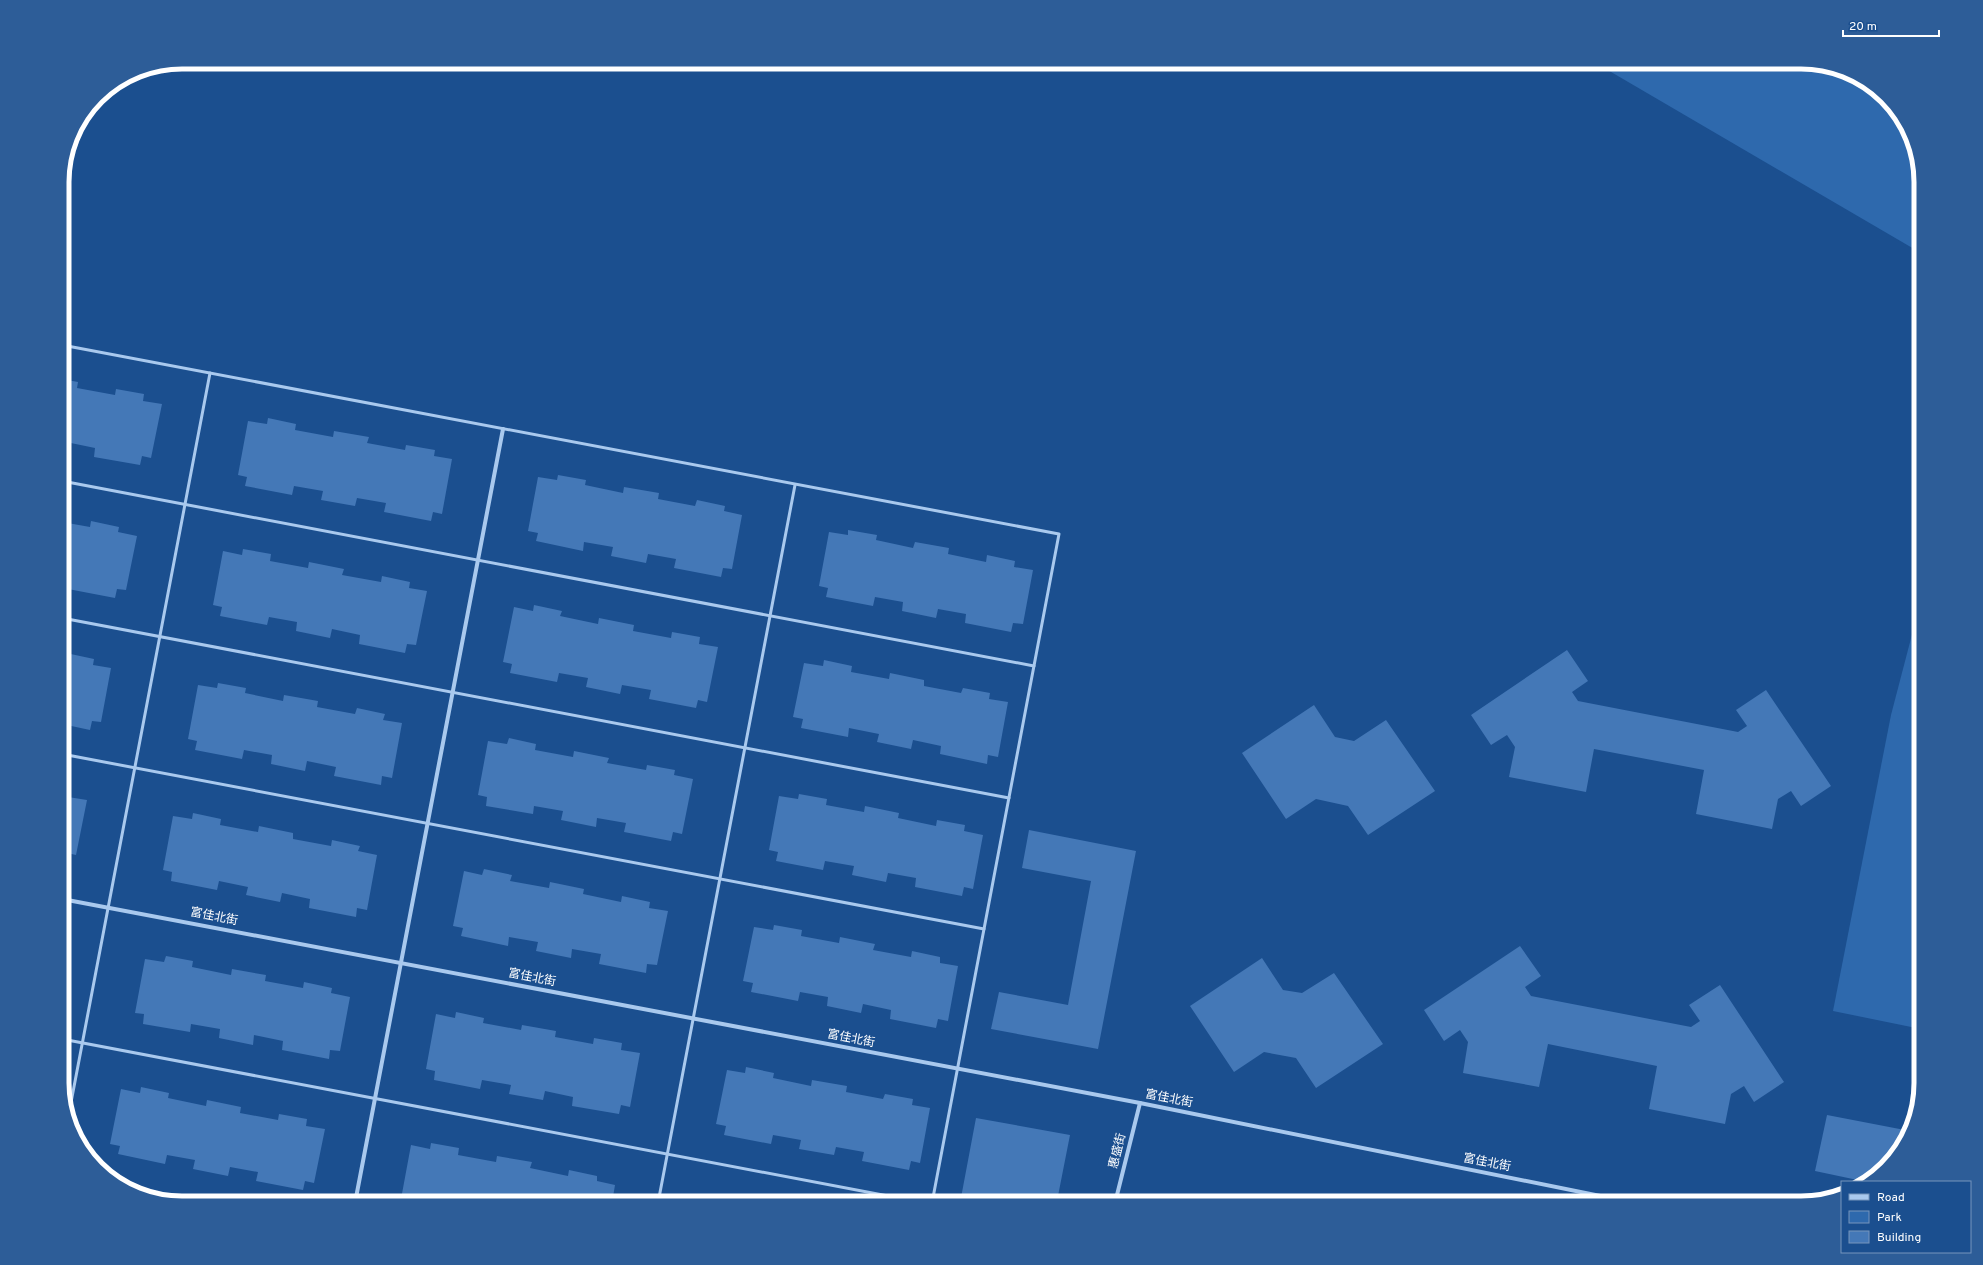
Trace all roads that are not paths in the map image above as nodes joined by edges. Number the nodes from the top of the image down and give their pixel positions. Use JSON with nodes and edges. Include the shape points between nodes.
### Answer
{"nodes":[{"id":1,"x":69,"y":346,"type":"edge"},
{"id":2,"x":210,"y":373,"type":"junction"},
{"id":3,"x":503,"y":429,"type":"junction"},
{"id":4,"x":69,"y":483,"type":"edge"},
{"id":5,"x":795,"y":484,"type":"junction"},
{"id":6,"x":185,"y":505,"type":"junction"},
{"id":7,"x":477,"y":560,"type":"junction"},
{"id":8,"x":770,"y":616,"type":"junction"},
{"id":9,"x":69,"y":619,"type":"edge"},
{"id":10,"x":160,"y":637,"type":"junction"},
{"id":11,"x":1034,"y":666,"type":"junction"},
{"id":12,"x":452,"y":692,"type":"junction"},
{"id":13,"x":745,"y":748,"type":"junction"},
{"id":14,"x":69,"y":755,"type":"edge"},
{"id":15,"x":135,"y":768,"type":"junction"},
{"id":16,"x":1009,"y":798,"type":"junction"},
{"id":17,"x":428,"y":824,"type":"junction"},
{"id":18,"x":720,"y":879,"type":"junction"},
{"id":19,"x":69,"y":900,"type":"edge"},
{"id":20,"x":108,"y":908,"type":"junction"},
{"id":21,"x":984,"y":930,"type":"junction"},
{"id":22,"x":401,"y":963,"type":"junction"},
{"id":23,"x":693,"y":1018,"type":"junction"},
{"id":24,"x":69,"y":1040,"type":"edge"},
{"id":25,"x":83,"y":1043,"type":"junction"},
{"id":26,"x":958,"y":1069,"type":"junction"},
{"id":27,"x":375,"y":1098,"type":"junction"},
{"id":28,"x":1140,"y":1103,"type":"junction"},
{"id":29,"x":71,"y":1104,"type":"edge"},
{"id":30,"x":668,"y":1154,"type":"junction"},
{"id":31,"x":356,"y":1196,"type":"edge"},
{"id":32,"x":659,"y":1196,"type":"edge"},
{"id":33,"x":888,"y":1196,"type":"edge"},
{"id":34,"x":933,"y":1196,"type":"edge"},
{"id":35,"x":1117,"y":1196,"type":"edge"},
{"id":36,"x":1599,"y":1196,"type":"edge"}],
"edges":[{"from":1,"to":2,"type":"lane"},
{"from":2,"to":3,"type":"lane"},
{"from":2,"to":6,"type":"lane"},
{"from":3,"to":5,"type":"lane"},
{"from":3,"to":7,"type":"street"},
{"from":4,"to":6,"type":"lane"},
{"from":5,"to":8,"type":"lane"},
{"from":5,"to":11,"type":"lane","via":[[1059,534]]},
{"from":6,"to":7,"type":"lane"},
{"from":6,"to":10,"type":"lane"},
{"from":7,"to":8,"type":"lane"},
{"from":7,"to":12,"type":"street"},
{"from":8,"to":11,"type":"lane"},
{"from":8,"to":13,"type":"lane"},
{"from":9,"to":10,"type":"lane"},
{"from":10,"to":12,"type":"lane"},
{"from":10,"to":15,"type":"lane"},
{"from":11,"to":16,"type":"lane"},
{"from":12,"to":13,"type":"lane"},
{"from":12,"to":17,"type":"street"},
{"from":13,"to":16,"type":"lane"},
{"from":13,"to":18,"type":"lane"},
{"from":14,"to":15,"type":"lane"},
{"from":15,"to":17,"type":"lane"},
{"from":15,"to":20,"type":"lane"},
{"from":16,"to":21,"type":"lane"},
{"from":17,"to":18,"type":"lane"},
{"from":17,"to":22,"type":"street"},
{"from":18,"to":21,"type":"lane"},
{"from":18,"to":23,"type":"lane"},
{"from":19,"to":20,"type":"street","name":"富佳北街"},
{"from":20,"to":22,"type":"street","name":"富佳北街"},
{"from":20,"to":25,"type":"lane"},
{"from":21,"to":26,"type":"lane"},
{"from":22,"to":23,"type":"street","name":"富佳北街"},
{"from":22,"to":27,"type":"street"},
{"from":23,"to":26,"type":"street","name":"富佳北街"},
{"from":23,"to":30,"type":"lane"},
{"from":24,"to":25,"type":"lane"},
{"from":25,"to":27,"type":"lane"},
{"from":25,"to":29,"type":"lane"},
{"from":26,"to":28,"type":"street","name":"富佳北街"},
{"from":26,"to":34,"type":"lane"},
{"from":27,"to":30,"type":"lane"},
{"from":27,"to":31,"type":"street"},
{"from":28,"to":35,"type":"street","name":"惠盛街"},
{"from":28,"to":36,"type":"street","name":"富佳北街"},
{"from":30,"to":32,"type":"lane"},
{"from":30,"to":33,"type":"lane"}]}
